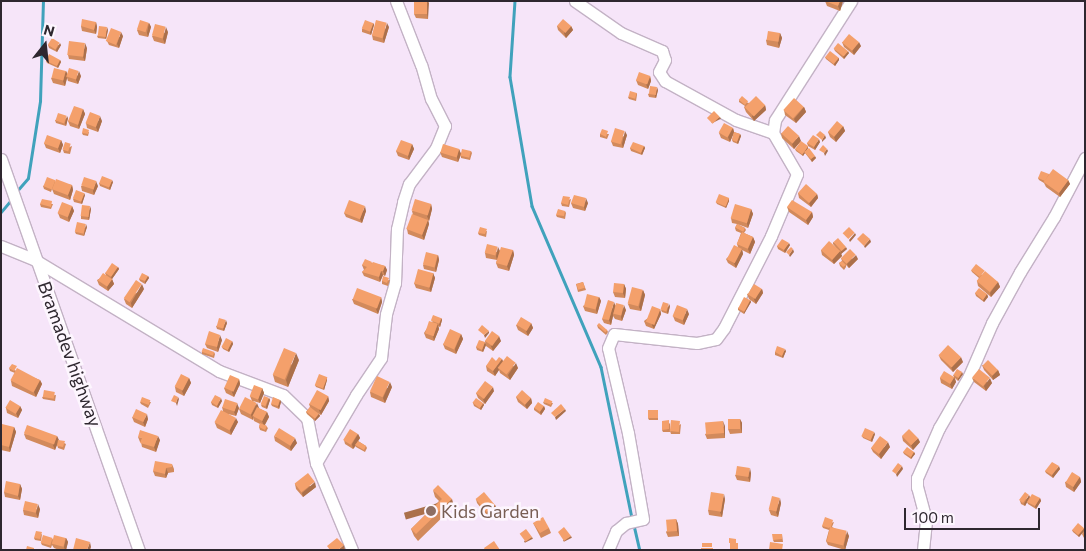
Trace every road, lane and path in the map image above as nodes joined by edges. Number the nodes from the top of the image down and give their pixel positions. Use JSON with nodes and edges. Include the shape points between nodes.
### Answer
{"nodes":[{"id":1,"x":396,"y":1,"type":"edge"},
{"id":2,"x":575,"y":1,"type":"edge"},
{"id":3,"x":851,"y":1,"type":"edge"},
{"id":4,"x":773,"y":133,"type":"junction"},
{"id":5,"x":1085,"y":158,"type":"edge"},
{"id":6,"x":1,"y":159,"type":"edge"},
{"id":7,"x":1,"y":246,"type":"edge"},
{"id":8,"x":35,"y":260,"type":"junction"},
{"id":9,"x":316,"y":463,"type":"junction"},
{"id":10,"x":140,"y":550,"type":"edge"},
{"id":11,"x":352,"y":550,"type":"edge"},
{"id":12,"x":608,"y":550,"type":"edge"},
{"id":13,"x":923,"y":550,"type":"edge"}],
"edges":[{"from":1,"to":9,"type":"street","via":[[431,98],[445,126],[436,148],[409,184],[403,202],[397,230],[395,283],[386,314],[381,358]]},
{"from":2,"to":4,"type":"street","via":[[621,33],[662,51],[665,60],[658,72],[665,81],[736,120]]},
{"from":3,"to":4,"type":"street","via":[[775,120]]},
{"from":4,"to":12,"type":"street","via":[[797,174],[771,236],[716,339],[697,343],[614,334],[608,348],[628,433],[643,519],[626,524],[616,532]]},
{"from":5,"to":13,"type":"street","via":[[992,323],[917,478],[926,520]]},
{"from":6,"to":8,"type":"street","name":"Bramadev highway"},
{"from":7,"to":8,"type":"street"},
{"from":8,"to":9,"type":"street","via":[[219,371],[283,395],[307,418]]},
{"from":8,"to":10,"type":"street","name":"Bramadev highway"},
{"from":9,"to":11,"type":"street"}]}
